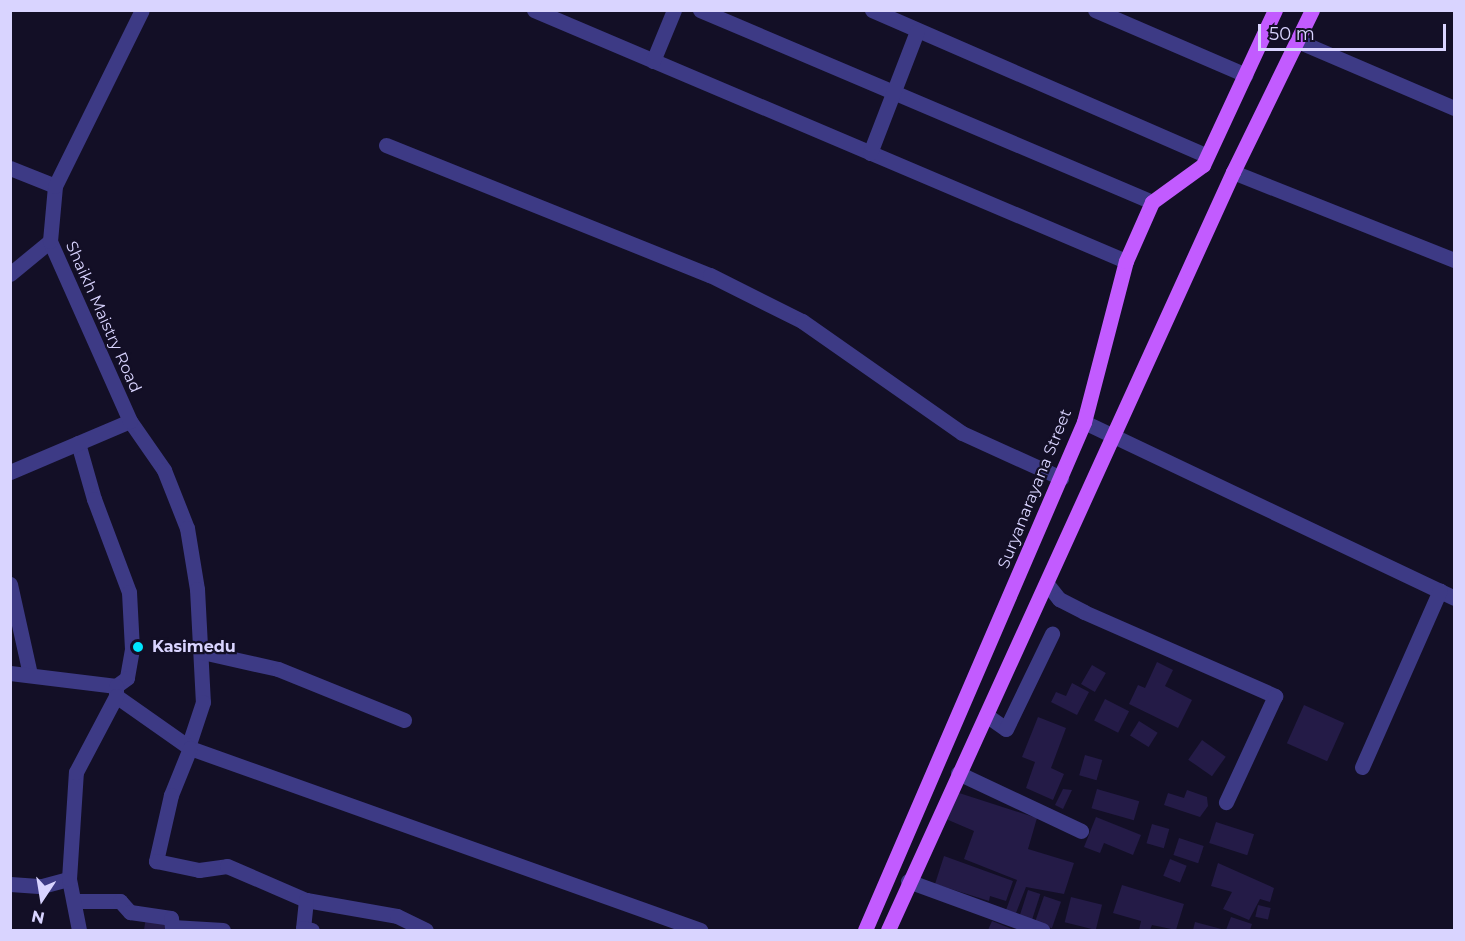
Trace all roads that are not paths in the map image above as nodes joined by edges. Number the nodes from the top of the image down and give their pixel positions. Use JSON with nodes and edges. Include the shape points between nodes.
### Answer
{"nodes":[{"id":1,"x":142,"y":10,"type":"edge"},
{"id":2,"x":534,"y":10,"type":"edge"},
{"id":3,"x":674,"y":10,"type":"edge"},
{"id":4,"x":700,"y":10,"type":"edge"},
{"id":5,"x":872,"y":10,"type":"edge"},
{"id":6,"x":1095,"y":10,"type":"edge"},
{"id":7,"x":1275,"y":10,"type":"edge"},
{"id":8,"x":1312,"y":10,"type":"edge"},
{"id":9,"x":917,"y":31,"type":"junction"},
{"id":10,"x":1300,"y":42,"type":"junction"},
{"id":11,"x":653,"y":61,"type":"junction"},
{"id":12,"x":1246,"y":75,"type":"junction"},
{"id":13,"x":894,"y":92,"type":"junction"},
{"id":14,"x":1455,"y":108,"type":"edge"},
{"id":15,"x":386,"y":145,"type":"dead end"},
{"id":16,"x":870,"y":153,"type":"junction"},
{"id":17,"x":1207,"y":156,"type":"junction"},
{"id":18,"x":10,"y":168,"type":"edge"},
{"id":19,"x":1233,"y":172,"type":"junction"},
{"id":20,"x":55,"y":186,"type":"junction"},
{"id":21,"x":1152,"y":202,"type":"junction"},
{"id":22,"x":50,"y":241,"type":"junction"},
{"id":23,"x":1455,"y":260,"type":"edge"},
{"id":24,"x":1126,"y":261,"type":"junction"},
{"id":25,"x":10,"y":274,"type":"edge"},
{"id":26,"x":129,"y":421,"type":"junction"},
{"id":27,"x":1084,"y":422,"type":"junction"},
{"id":28,"x":1112,"y":437,"type":"junction"},
{"id":29,"x":78,"y":443,"type":"junction"},
{"id":30,"x":10,"y":472,"type":"edge"},
{"id":31,"x":1061,"y":478,"type":"junction"},
{"id":32,"x":10,"y":584,"type":"edge"},
{"id":33,"x":1048,"y":585,"type":"junction"},
{"id":34,"x":1440,"y":590,"type":"junction"},
{"id":35,"x":1455,"y":598,"type":"edge"},
{"id":36,"x":1052,"y":634,"type":"dead end"},
{"id":37,"x":202,"y":652,"type":"junction"},
{"id":38,"x":10,"y":673,"type":"edge"},
{"id":39,"x":30,"y":675,"type":"junction"},
{"id":40,"x":116,"y":691,"type":"junction"},
{"id":41,"x":987,"y":716,"type":"junction"},
{"id":42,"x":404,"y":720,"type":"dead end"},
{"id":43,"x":189,"y":746,"type":"junction"},
{"id":44,"x":1362,"y":767,"type":"dead end"},
{"id":45,"x":958,"y":773,"type":"junction"},
{"id":46,"x":1226,"y":802,"type":"dead end"},
{"id":47,"x":1081,"y":831,"type":"dead end"},
{"id":48,"x":69,"y":879,"type":"junction"},
{"id":49,"x":908,"y":881,"type":"junction"},
{"id":50,"x":10,"y":884,"type":"edge"},
{"id":51,"x":306,"y":900,"type":"junction"},
{"id":52,"x":75,"y":901,"type":"junction"},
{"id":53,"x":80,"y":930,"type":"edge"},
{"id":54,"x":223,"y":930,"type":"edge"},
{"id":55,"x":312,"y":930,"type":"edge"},
{"id":56,"x":426,"y":930,"type":"edge"},
{"id":57,"x":700,"y":930,"type":"edge"},
{"id":58,"x":865,"y":930,"type":"edge"},
{"id":59,"x":888,"y":930,"type":"edge"},
{"id":60,"x":1041,"y":930,"type":"edge"}],
"edges":[{"from":1,"to":20,"type":"street","name":"Shaikh Maistry Road"},
{"from":2,"to":11,"type":"street"},
{"from":3,"to":11,"type":"street"},
{"from":4,"to":13,"type":"street"},
{"from":5,"to":9,"type":"street"},
{"from":6,"to":12,"type":"street"},
{"from":7,"to":12,"type":"main road"},
{"from":8,"to":10,"type":"main road"},
{"from":9,"to":13,"type":"street"},
{"from":9,"to":17,"type":"street"},
{"from":10,"to":14,"type":"street"},
{"from":10,"to":19,"type":"main road"},
{"from":11,"to":16,"type":"street"},
{"from":12,"to":17,"type":"main road"},
{"from":13,"to":16,"type":"street"},
{"from":13,"to":21,"type":"street"},
{"from":15,"to":31,"type":"street","via":[[710,275],[802,321],[962,433]]},
{"from":16,"to":24,"type":"street"},
{"from":17,"to":21,"type":"main road","via":[[1203,165]]},
{"from":18,"to":20,"type":"street"},
{"from":19,"to":23,"type":"street"},
{"from":19,"to":28,"type":"main road"},
{"from":20,"to":22,"type":"street","name":"Shaikh Maistry Road"},
{"from":21,"to":24,"type":"main road","name":"Suryanarayana Street"},
{"from":22,"to":25,"type":"street"},
{"from":22,"to":26,"type":"street","name":"Shaikh Maistry Road"},
{"from":24,"to":27,"type":"main road","name":"Suryanarayana Street"},
{"from":26,"to":29,"type":"street"},
{"from":26,"to":37,"type":"street","name":"Shaikh Maistry Road","via":[[164,470],[187,528]]},
{"from":27,"to":28,"type":"street"},
{"from":27,"to":31,"type":"main road","name":"Suryanarayana Street"},
{"from":28,"to":33,"type":"main road"},
{"from":28,"to":34,"type":"street"},
{"from":29,"to":30,"type":"street"},
{"from":29,"to":40,"type":"street","via":[[94,499],[129,591],[132,649],[127,678]]},
{"from":31,"to":58,"type":"main road","name":"Suryanarayana Street"},
{"from":32,"to":39,"type":"street"},
{"from":33,"to":41,"type":"main road"},
{"from":33,"to":46,"type":"street","via":[[1059,599],[1275,696]]},
{"from":34,"to":35,"type":"street"},
{"from":34,"to":44,"type":"street"},
{"from":36,"to":41,"type":"street","via":[[1006,729]]},
{"from":37,"to":42,"type":"street","via":[[278,669]]},
{"from":37,"to":43,"type":"street","name":"Shaikh Maistry Road","via":[[203,702]]},
{"from":38,"to":39,"type":"street"},
{"from":39,"to":40,"type":"street"},
{"from":40,"to":43,"type":"street"},
{"from":40,"to":48,"type":"street","via":[[76,772]]},
{"from":41,"to":45,"type":"main road"},
{"from":43,"to":51,"type":"street","name":"Shaikh Maistry Road","via":[[171,795],[156,861],[199,870],[227,866]]},
{"from":43,"to":57,"type":"street"},
{"from":45,"to":47,"type":"street"},
{"from":45,"to":49,"type":"main road"},
{"from":48,"to":50,"type":"street","via":[[42,886]]},
{"from":48,"to":52,"type":"street"},
{"from":49,"to":59,"type":"main road"},
{"from":49,"to":60,"type":"street"},
{"from":51,"to":55,"type":"street","via":[[303,928]]},
{"from":51,"to":56,"type":"street","via":[[397,916]]},
{"from":52,"to":53,"type":"street"},
{"from":52,"to":54,"type":"street","via":[[120,901],[130,912],[171,918],[172,927]]}]}
